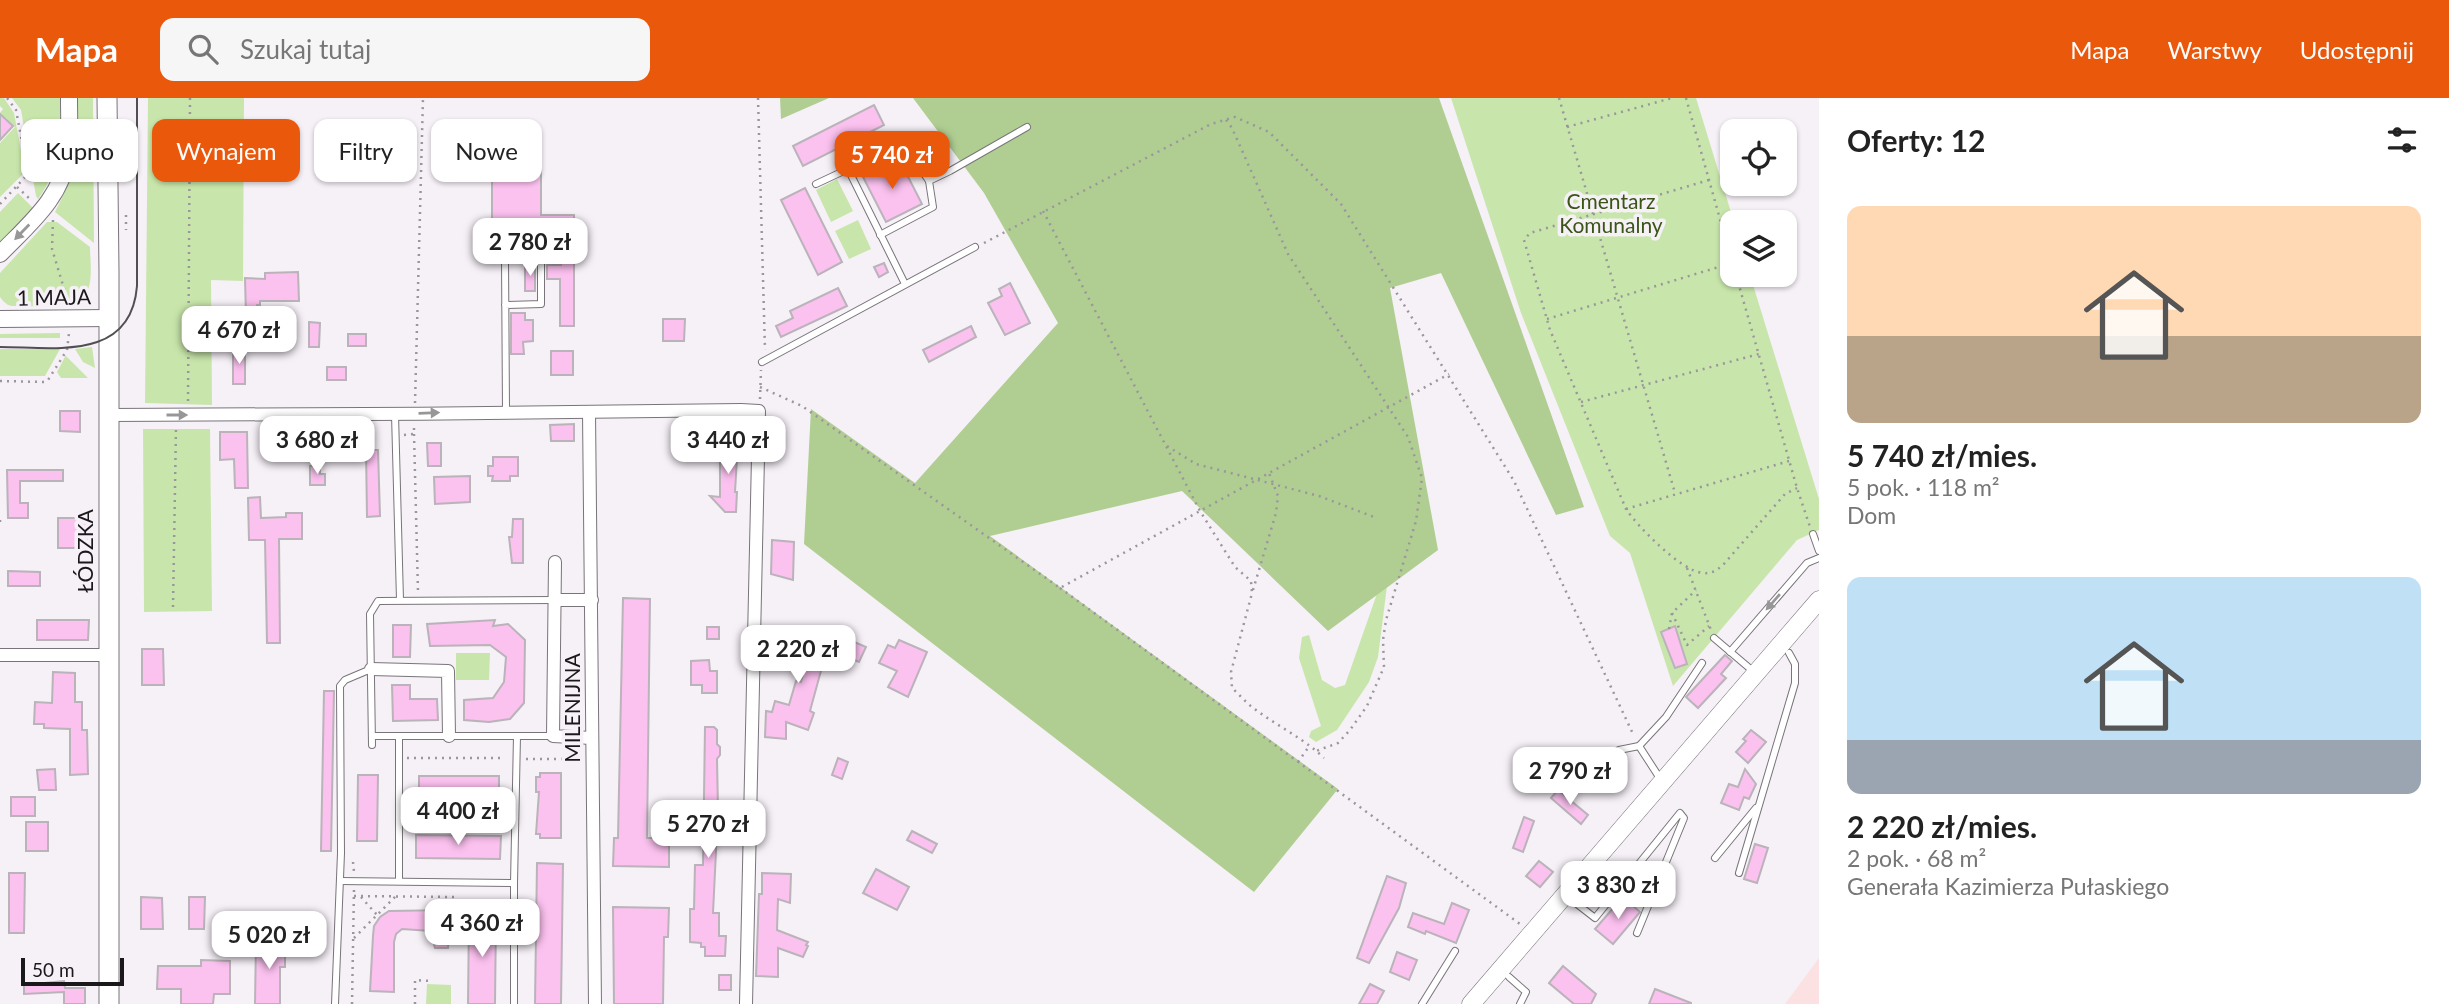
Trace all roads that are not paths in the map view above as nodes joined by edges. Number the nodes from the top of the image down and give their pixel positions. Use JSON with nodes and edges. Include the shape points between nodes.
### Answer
{"nodes":[{"id":1,"x":69,"y":98,"type":"edge"},
{"id":2,"x":107,"y":98,"type":"edge"},
{"id":3,"x":1027,"y":127,"type":"dead end"},
{"id":4,"x":848,"y":169,"type":"junction"},
{"id":5,"x":929,"y":181,"type":"junction"},
{"id":6,"x":816,"y":184,"type":"dead end"},
{"id":7,"x":880,"y":235,"type":"junction"},
{"id":8,"x":975,"y":247,"type":"road end"},
{"id":9,"x":0,"y":254,"type":"edge"},
{"id":10,"x":905,"y":284,"type":"junction"},
{"id":11,"x":505,"y":305,"type":"junction"},
{"id":12,"x":109,"y":318,"type":"junction"},
{"id":13,"x":0,"y":320,"type":"edge"},
{"id":14,"x":762,"y":362,"type":"road end"},
{"id":15,"x":506,"y":411,"type":"junction"},
{"id":16,"x":589,"y":412,"type":"junction"},
{"id":17,"x":395,"y":414,"type":"junction"},
{"id":18,"x":109,"y":415,"type":"junction"},
{"id":19,"x":1812,"y":534,"type":"road end"},
{"id":20,"x":1819,"y":551,"type":"edge"},
{"id":21,"x":1819,"y":558,"type":"edge"},
{"id":22,"x":555,"y":562,"type":"dead end"},
{"id":23,"x":400,"y":600,"type":"junction"},
{"id":24,"x":556,"y":600,"type":"junction"},
{"id":25,"x":592,"y":600,"type":"junction"},
{"id":26,"x":1819,"y":600,"type":"edge"},
{"id":27,"x":1714,"y":638,"type":"dead end"},
{"id":28,"x":1730,"y":652,"type":"junction"},
{"id":29,"x":1789,"y":653,"type":"dead end"},
{"id":30,"x":110,"y":655,"type":"junction"},
{"id":31,"x":0,"y":656,"type":"edge"},
{"id":32,"x":1702,"y":663,"type":"dead end"},
{"id":33,"x":371,"y":669,"type":"junction"},
{"id":34,"x":1755,"y":674,"type":"junction"},
{"id":35,"x":372,"y":736,"type":"junction"},
{"id":36,"x":449,"y":736,"type":"junction"},
{"id":37,"x":517,"y":736,"type":"junction"},
{"id":38,"x":553,"y":736,"type":"junction"},
{"id":39,"x":399,"y":737,"type":"junction"},
{"id":40,"x":592,"y":738,"type":"junction"},
{"id":41,"x":372,"y":745,"type":"dead end"},
{"id":42,"x":1639,"y":746,"type":"junction"},
{"id":43,"x":1584,"y":771,"type":"dead end"},
{"id":44,"x":1662,"y":781,"type":"junction"},
{"id":45,"x":1760,"y":804,"type":"junction"},
{"id":46,"x":1714,"y":858,"type":"dead end"},
{"id":47,"x":1739,"y":873,"type":"dead end"},
{"id":48,"x":399,"y":880,"type":"junction"},
{"id":49,"x":340,"y":881,"type":"junction"},
{"id":50,"x":514,"y":883,"type":"junction"},
{"id":51,"x":1565,"y":895,"type":"junction"},
{"id":52,"x":1637,"y":933,"type":"dead end"},
{"id":53,"x":1455,"y":951,"type":"dead end"},
{"id":54,"x":1509,"y":978,"type":"dead end"},
{"id":55,"x":109,"y":1004,"type":"edge"},
{"id":56,"x":335,"y":1004,"type":"edge"},
{"id":57,"x":514,"y":1004,"type":"edge"},
{"id":58,"x":595,"y":1004,"type":"edge"},
{"id":59,"x":746,"y":1004,"type":"edge"},
{"id":60,"x":1422,"y":1004,"type":"edge"},
{"id":61,"x":1471,"y":1004,"type":"edge"},
{"id":62,"x":1520,"y":1004,"type":"edge"}],
"edges":[{"from":1,"to":9,"type":"street","one_way":true,"via":[[68,152],[59,186]]},
{"from":2,"to":12,"type":"main road","name":"ŁÓDZKA"},
{"from":3,"to":5,"type":"lane"},
{"from":4,"to":5,"type":"lane","via":[[903,142]]},
{"from":4,"to":6,"type":"lane"},
{"from":4,"to":7,"type":"lane"},
{"from":5,"to":7,"type":"lane","via":[[933,207]]},
{"from":7,"to":10,"type":"lane"},
{"from":8,"to":10,"type":"lane"},
{"from":10,"to":14,"type":"lane"},
{"from":11,"to":11,"type":"lane","via":[[505,260],[541,260],[541,304]]},
{"from":11,"to":15,"type":"lane"},
{"from":12,"to":13,"type":"street","name":"1 MAJA"},
{"from":12,"to":18,"type":"main road","name":"ŁÓDZKA"},
{"from":15,"to":16,"type":"street"},
{"from":17,"to":15,"type":"street","one_way":true},
{"from":16,"to":25,"type":"street","name":"MILENIJNA"},
{"from":16,"to":59,"type":"street","via":[[759,411]]},
{"from":17,"to":18,"type":"street"},
{"from":17,"to":23,"type":"lane"},
{"from":18,"to":30,"type":"main road","name":"ŁÓDZKA"},
{"from":19,"to":20,"type":"lane"},
{"from":21,"to":28,"type":"lane","one_way":true,"via":[[1807,563]]},
{"from":22,"to":24,"type":"street"},
{"from":23,"to":24,"type":"lane"},
{"from":23,"to":33,"type":"lane","via":[[378,601],[370,614]]},
{"from":24,"to":25,"type":"street"},
{"from":24,"to":38,"type":"street"},
{"from":25,"to":40,"type":"street","name":"MILENIJNA"},
{"from":26,"to":34,"type":"main road"},
{"from":27,"to":28,"type":"lane"},
{"from":28,"to":34,"type":"lane"},
{"from":29,"to":45,"type":"lane","via":[[1795,664],[1795,683]]},
{"from":30,"to":31,"type":"street"},
{"from":30,"to":55,"type":"main road","name":"ŁÓDZKA"},
{"from":32,"to":42,"type":"lane","via":[[1666,717]]},
{"from":33,"to":35,"type":"lane"},
{"from":33,"to":36,"type":"street","via":[[448,671]]},
{"from":33,"to":49,"type":"lane","via":[[340,686]]},
{"from":34,"to":44,"type":"main road"},
{"from":35,"to":39,"type":"lane"},
{"from":35,"to":41,"type":"lane"},
{"from":36,"to":37,"type":"lane"},
{"from":36,"to":39,"type":"lane"},
{"from":37,"to":38,"type":"lane"},
{"from":37,"to":50,"type":"lane"},
{"from":38,"to":40,"type":"street"},
{"from":39,"to":48,"type":"lane"},
{"from":40,"to":58,"type":"street","name":"MILENIJNA"},
{"from":42,"to":43,"type":"lane","via":[[1619,750]]},
{"from":42,"to":44,"type":"lane"},
{"from":44,"to":51,"type":"main road"},
{"from":45,"to":46,"type":"lane"},
{"from":45,"to":47,"type":"lane"},
{"from":48,"to":49,"type":"lane"},
{"from":48,"to":50,"type":"lane"},
{"from":49,"to":56,"type":"lane"},
{"from":50,"to":57,"type":"lane"},
{"from":51,"to":52,"type":"lane","via":[[1595,918],[1680,813],[1684,818]]},
{"from":51,"to":61,"type":"main road"},
{"from":53,"to":60,"type":"lane"},
{"from":54,"to":62,"type":"lane","via":[[1525,992]]}]}
